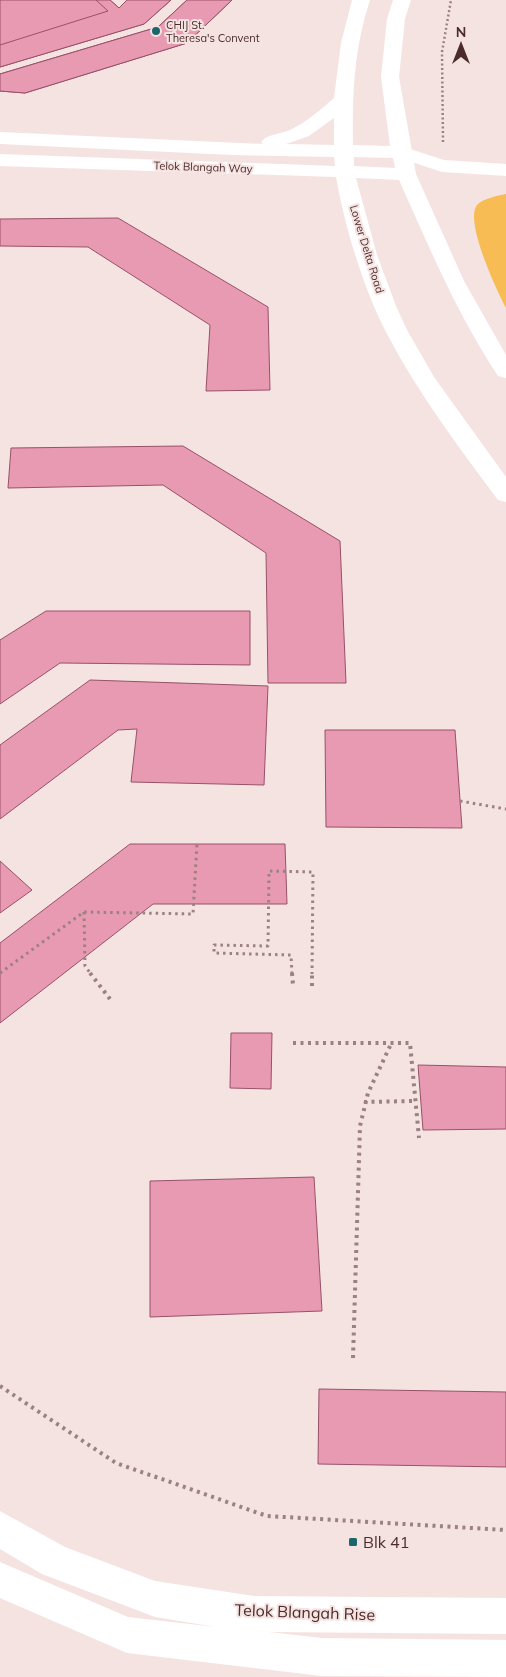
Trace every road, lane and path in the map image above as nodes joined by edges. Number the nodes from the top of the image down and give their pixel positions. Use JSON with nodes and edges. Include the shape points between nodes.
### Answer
{"nodes":[{"id":1,"x":361,"y":0,"type":"edge"},
{"id":2,"x":402,"y":0,"type":"edge"},
{"id":3,"x":451,"y":0,"type":"edge"},
{"id":4,"x":343,"y":100,"type":"junction"},
{"id":5,"x":0,"y":138,"type":"edge"},
{"id":6,"x":232,"y":148,"type":"junction"},
{"id":7,"x":344,"y":150,"type":"junction"},
{"id":8,"x":400,"y":152,"type":"junction"},
{"id":9,"x":443,"y":156,"type":"junction"},
{"id":10,"x":0,"y":160,"type":"edge"},
{"id":11,"x":506,"y":170,"type":"edge"},
{"id":12,"x":345,"y":173,"type":"junction"},
{"id":13,"x":406,"y":174,"type":"junction"},
{"id":14,"x":506,"y":371,"type":"edge"},
{"id":15,"x":506,"y":494,"type":"edge"},
{"id":16,"x":460,"y":801,"type":"dead end"},
{"id":17,"x":506,"y":809,"type":"edge"},
{"id":18,"x":197,"y":843,"type":"dead end"},
{"id":19,"x":84,"y":912,"type":"junction"},
{"id":20,"x":0,"y":973,"type":"edge"},
{"id":21,"x":292,"y":985,"type":"dead end"},
{"id":22,"x":312,"y":986,"type":"dead end"},
{"id":23,"x":110,"y":999,"type":"dead end"},
{"id":24,"x":293,"y":1043,"type":"dead end"},
{"id":25,"x":391,"y":1044,"type":"junction"},
{"id":26,"x":416,"y":1101,"type":"junction"},
{"id":27,"x":364,"y":1102,"type":"junction"},
{"id":28,"x":419,"y":1138,"type":"dead end"},
{"id":29,"x":353,"y":1358,"type":"dead end"},
{"id":30,"x":0,"y":1386,"type":"edge"},
{"id":31,"x":0,"y":1529,"type":"edge"},
{"id":32,"x":506,"y":1530,"type":"edge"},
{"id":33,"x":0,"y":1580,"type":"edge"},
{"id":34,"x":506,"y":1616,"type":"edge"},
{"id":35,"x":506,"y":1659,"type":"edge"}],
"edges":[{"from":1,"to":4,"type":"main road","name":"Lower Delta Road"},
{"from":2,"to":8,"type":"main road","via":[[396,19],[390,76]]},
{"from":3,"to":9,"type":"path","via":[[441,84]]},
{"from":4,"to":6,"type":"main road","via":[[313,127],[302,132],[279,140]]},
{"from":4,"to":7,"type":"main road","name":"Lower Delta Road"},
{"from":5,"to":6,"type":"main road","name":"Telok Blangah Way"},
{"from":6,"to":7,"type":"main road","name":"Telok Blangah Way"},
{"from":7,"to":8,"type":"main road","name":"Telok Blangah Way"},
{"from":7,"to":12,"type":"main road","name":"Lower Delta Road"},
{"from":8,"to":9,"type":"main road","name":"Telok Blangah Way"},
{"from":8,"to":13,"type":"main road"},
{"from":9,"to":11,"type":"main road"},
{"from":9,"to":13,"type":"main road","name":"Telok Blangah Way"},
{"from":10,"to":12,"type":"main road","name":"Telok Blangah Way"},
{"from":12,"to":13,"type":"main road","name":"Telok Blangah Way"},
{"from":12,"to":15,"type":"main road","name":"Lower Delta Road","via":[[370,267],[386,308],[451,418]]},
{"from":13,"to":14,"type":"main road","via":[[454,281]]},
{"from":16,"to":17,"type":"path"},
{"from":18,"to":19,"type":"path","via":[[193,914]]},
{"from":19,"to":20,"type":"path"},
{"from":19,"to":23,"type":"path","via":[[85,966]]},
{"from":21,"to":22,"type":"path","via":[[291,955],[214,953],[214,945],[268,946],[269,872],[313,872]]},
{"from":24,"to":25,"type":"path"},
{"from":25,"to":26,"type":"path","via":[[410,1043]]},
{"from":25,"to":27,"type":"path"},
{"from":26,"to":27,"type":"path"},
{"from":26,"to":28,"type":"path"},
{"from":27,"to":29,"type":"path","via":[[360,1126]]},
{"from":30,"to":32,"type":"path","via":[[116,1463],[267,1516]]},
{"from":31,"to":34,"type":"main road","name":"Telok Blangah Rise","via":[[55,1561],[155,1599],[254,1614]]},
{"from":33,"to":35,"type":"main road","via":[[127,1635],[322,1657]]}]}
